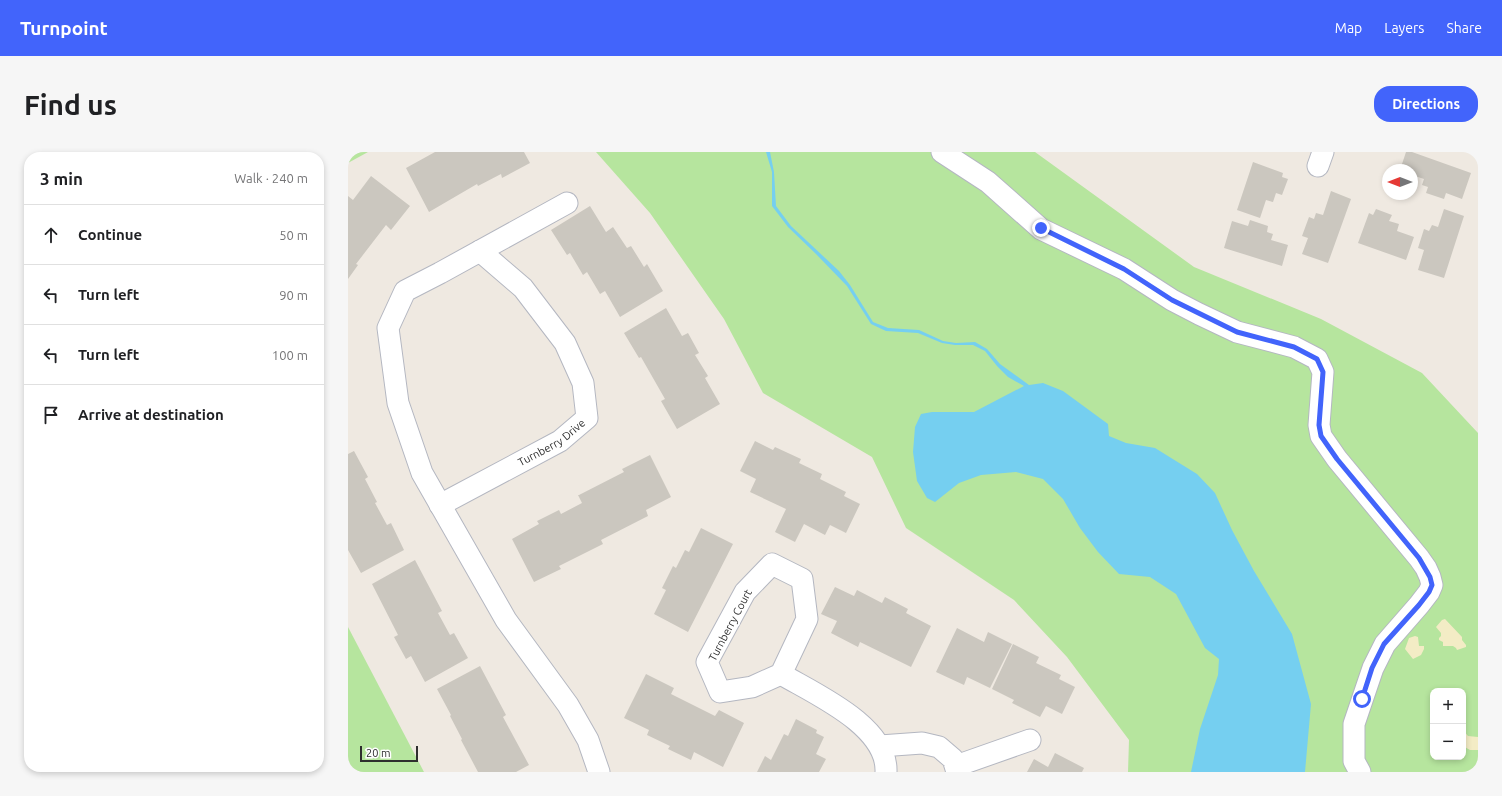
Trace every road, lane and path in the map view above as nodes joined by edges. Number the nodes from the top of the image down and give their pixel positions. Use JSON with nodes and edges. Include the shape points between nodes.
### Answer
{"nodes":[{"id":1,"x":942,"y":152,"type":"edge"},
{"id":2,"x":567,"y":203,"type":"dead end"},
{"id":3,"x":480,"y":251,"type":"junction"},
{"id":4,"x":440,"y":506,"type":"junction"},
{"id":5,"x":781,"y":674,"type":"junction"},
{"id":6,"x":1030,"y":740,"type":"dead end"},
{"id":7,"x":880,"y":746,"type":"junction"},
{"id":8,"x":956,"y":769,"type":"edge"},
{"id":9,"x":599,"y":772,"type":"edge"},
{"id":10,"x":886,"y":772,"type":"edge"},
{"id":11,"x":1360,"y":772,"type":"edge"}],
"edges":[{"from":1,"to":11,"type":"street","via":[[988,182],[1041,228],[1124,269],[1172,300],[1237,332],[1294,347],[1317,359],[1323,372],[1319,425],[1321,436],[1419,558],[1428,572],[1432,585],[1419,605],[1384,644],[1372,668],[1354,724],[1354,761]]},
{"from":2,"to":3,"type":"street"},
{"from":3,"to":4,"type":"street","via":[[405,290],[388,328],[398,403],[422,473]]},
{"from":3,"to":4,"type":"street","name":"Turnberry Drive","via":[[523,288],[565,343],[583,384],[587,418],[560,441]]},
{"from":4,"to":9,"type":"street","via":[[506,620],[568,705],[588,740]]},
{"from":5,"to":5,"type":"street","name":"Turnberry Court","via":[[807,619],[802,579],[772,564],[745,592],[708,662],[720,692],[752,687]]},
{"from":5,"to":7,"type":"street","via":[[839,707],[870,732]]},
{"from":6,"to":8,"type":"street"},
{"from":7,"to":8,"type":"street","via":[[922,743],[939,747],[953,759]]},
{"from":7,"to":10,"type":"street"}]}
